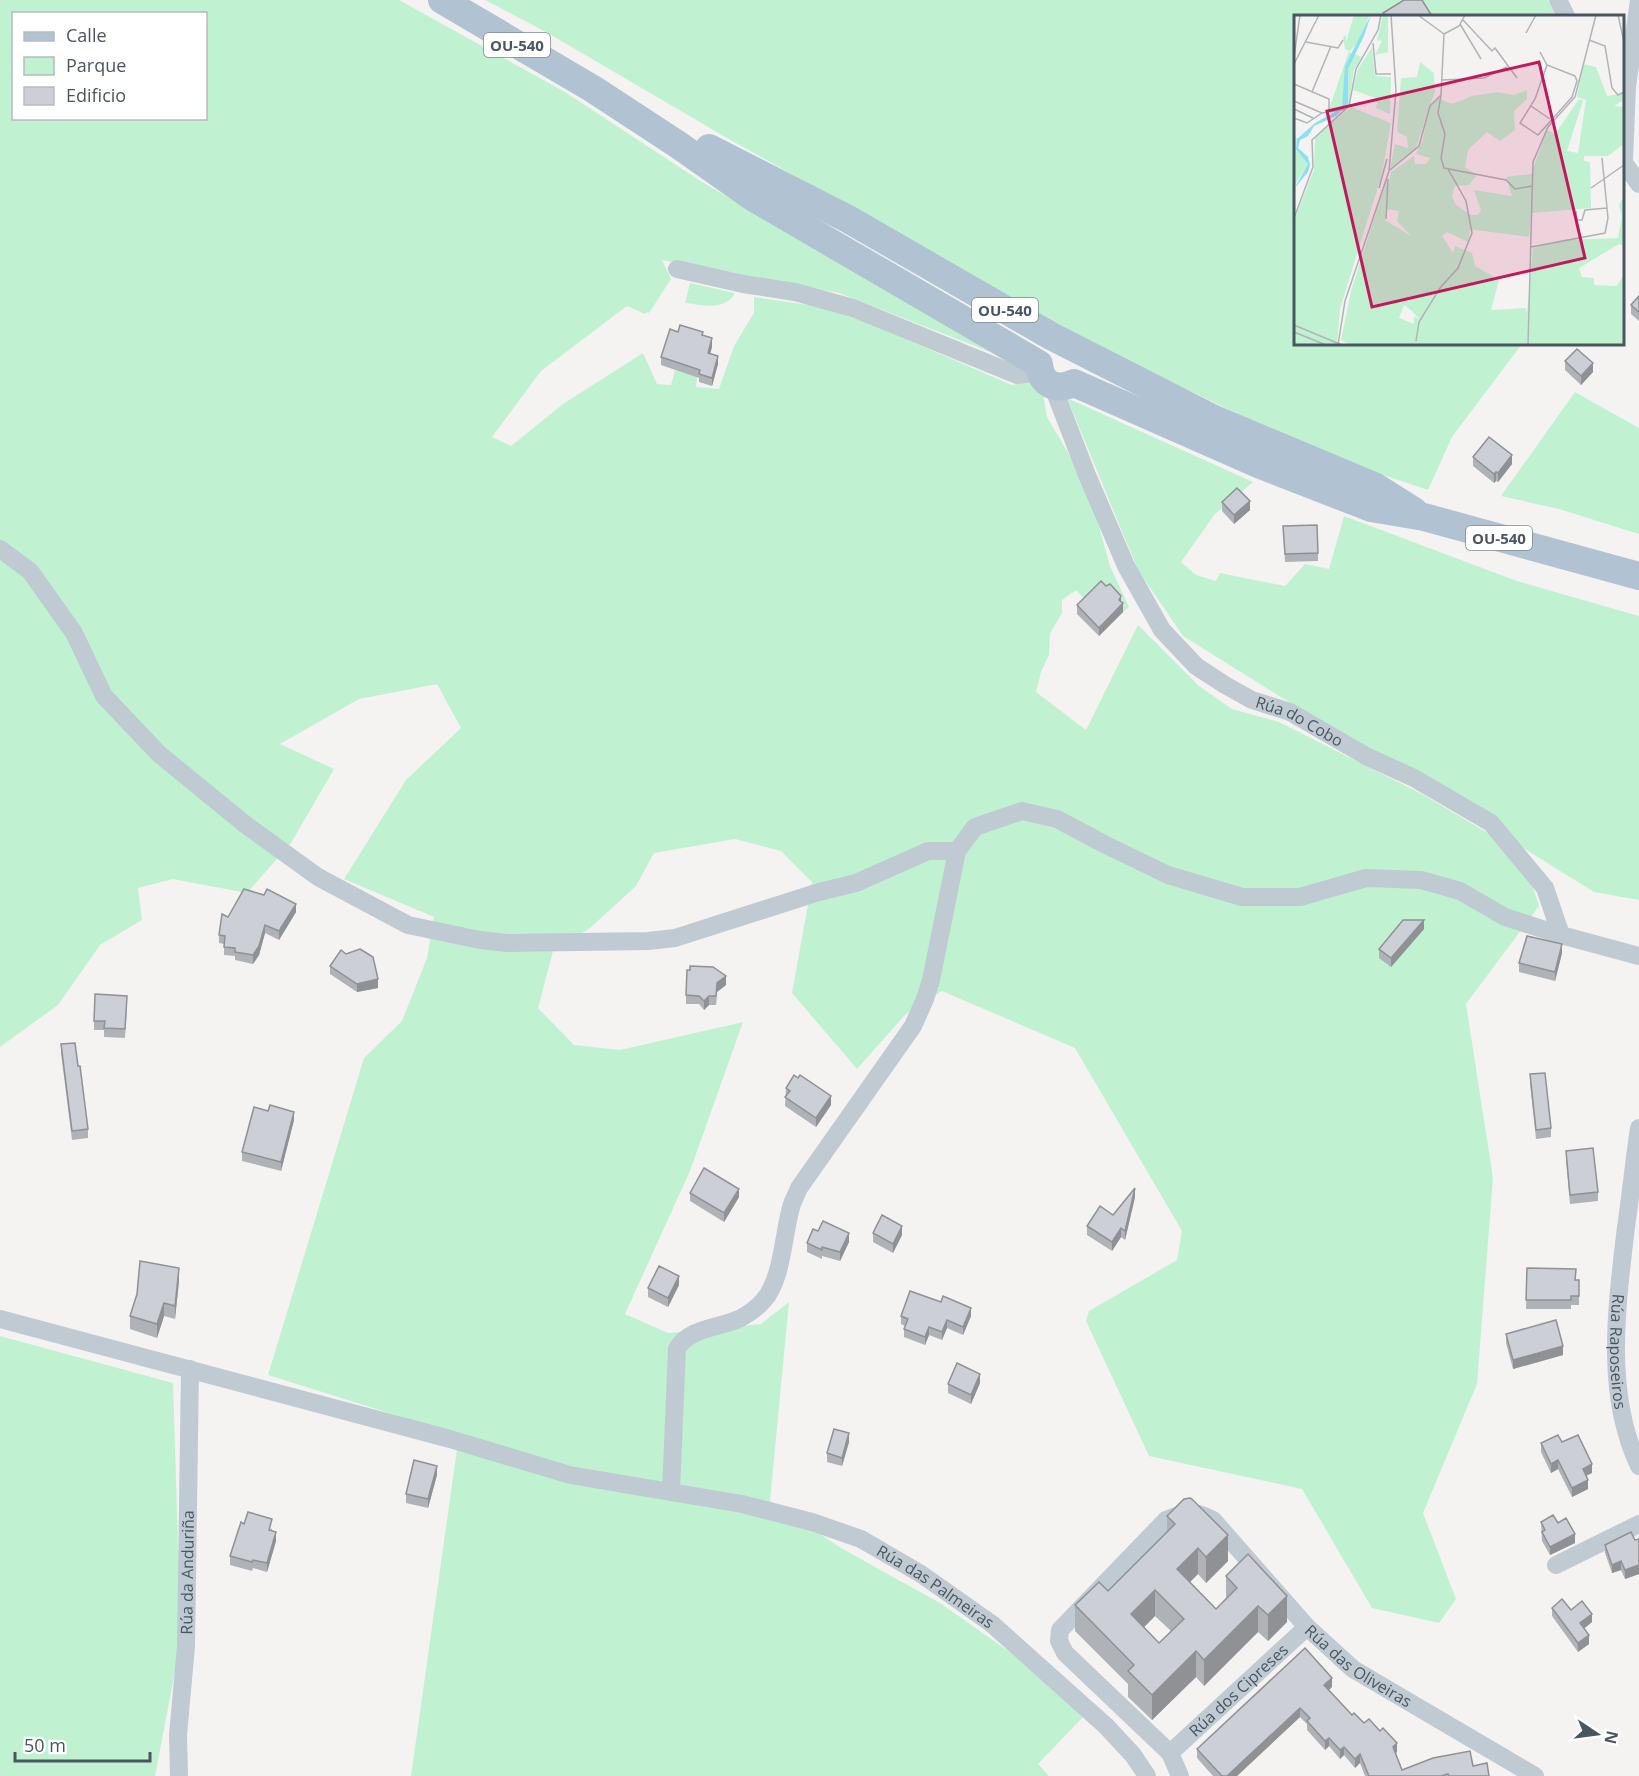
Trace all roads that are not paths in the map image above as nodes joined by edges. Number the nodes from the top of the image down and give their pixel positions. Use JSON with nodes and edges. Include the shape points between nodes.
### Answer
{"nodes":[{"id":1,"x":442,"y":0,"type":"edge"},
{"id":2,"x":1558,"y":0,"type":"edge"},
{"id":3,"x":1638,"y":9,"type":"edge"},
{"id":4,"x":1566,"y":15,"type":"edge"},
{"id":5,"x":593,"y":89,"type":"junction"},
{"id":6,"x":1624,"y":142,"type":"edge"},
{"id":7,"x":1624,"y":162,"type":"edge"},
{"id":8,"x":1639,"y":184,"type":"edge"},
{"id":9,"x":677,"y":269,"type":"dead end"},
{"id":10,"x":1048,"y":359,"type":"junction"},
{"id":11,"x":1424,"y":517,"type":"junction"},
{"id":12,"x":0,"y":549,"type":"edge"},
{"id":13,"x":1575,"y":560,"type":"junction"},
{"id":14,"x":1639,"y":576,"type":"edge"},
{"id":15,"x":1639,"y":593,"type":"edge"},
{"id":16,"x":957,"y":851,"type":"junction"},
{"id":17,"x":1561,"y":935,"type":"junction"},
{"id":18,"x":1639,"y":956,"type":"edge"},
{"id":19,"x":1639,"y":1128,"type":"edge"},
{"id":20,"x":0,"y":1319,"type":"edge"},
{"id":21,"x":190,"y":1369,"type":"junction"},
{"id":22,"x":1639,"y":1466,"type":"edge"},
{"id":23,"x":671,"y":1491,"type":"junction"},
{"id":24,"x":1639,"y":1524,"type":"edge"},
{"id":25,"x":1556,"y":1566,"type":"dead end"},
{"id":26,"x":1307,"y":1627,"type":"junction"},
{"id":27,"x":1170,"y":1753,"type":"junction"},
{"id":28,"x":179,"y":1776,"type":"edge"},
{"id":29,"x":1147,"y":1776,"type":"edge"},
{"id":30,"x":1180,"y":1776,"type":"edge"},
{"id":31,"x":1534,"y":1776,"type":"edge"}],
"edges":[{"from":1,"to":5,"type":"main road","number":"OU-540"},
{"from":2,"to":4,"type":"street"},
{"from":3,"to":6,"type":"street"},
{"from":5,"to":10,"type":"main road","number":"OU-540","via":[[677,144]]},
{"from":5,"to":10,"type":"main road","number":"OU-540","via":[[848,219],[960,284],[989,314]]},
{"from":7,"to":8,"type":"street"},
{"from":9,"to":10,"type":"street","via":[[795,292],[853,308],[1017,375]]},
{"from":10,"to":11,"type":"main road","number":"OU-540","via":[[1170,408],[1214,419],[1376,487]]},
{"from":10,"to":11,"type":"main road","number":"OU-540","via":[[1147,414],[1258,464],[1371,508]]},
{"from":10,"to":17,"type":"street","name":"Rúa do Cobo","via":[[1087,475],[1126,566],[1162,630],[1196,666],[1225,685],[1252,700],[1290,711],[1491,823],[1545,888]]},
{"from":11,"to":13,"type":"main road","number":"OU-540"},
{"from":12,"to":16,"type":"street","via":[[30,571],[74,633],[104,696],[159,754],[318,877],[408,925],[507,943],[675,938],[855,884],[928,851]]},
{"from":13,"to":14,"type":"main road","number":"OU-540"},
{"from":13,"to":15,"type":"main road","via":[[1600,582]]},
{"from":16,"to":17,"type":"street","via":[[975,827],[1022,811],[1057,819],[1168,874],[1242,897],[1300,897],[1366,878],[1421,880],[1460,891],[1505,917]]},
{"from":16,"to":23,"type":"street","via":[[925,999],[914,1026],[799,1188],[775,1280],[765,1299],[740,1318],[694,1333],[677,1349]]},
{"from":17,"to":18,"type":"street"},
{"from":19,"to":22,"type":"street","name":"Rúa Raposeiros","via":[[1617,1307],[1617,1380],[1629,1444]]},
{"from":20,"to":21,"type":"street","name":"Rúa das Palmeiras"},
{"from":21,"to":23,"type":"street","name":"Rúa das Palmeiras","via":[[570,1475]]},
{"from":21,"to":28,"type":"street","name":"Rúa da Anduriña","via":[[186,1646],[178,1735]]},
{"from":23,"to":29,"type":"street","name":"Rúa das Palmeiras","via":[[812,1522],[861,1539],[921,1574],[992,1624],[1075,1698],[1133,1755]]},
{"from":24,"to":25,"type":"street"},
{"from":26,"to":27,"type":"street","name":"Rúa dos Cipreses"},
{"from":26,"to":27,"type":"street","name":"Rúa das Oliveiras","via":[[1212,1520],[1196,1512],[1166,1520],[1060,1630],[1059,1641],[1065,1653]]},
{"from":26,"to":31,"type":"street","name":"Rúa das Oliveiras","via":[[1353,1669]]},
{"from":27,"to":30,"type":"street"}]}
